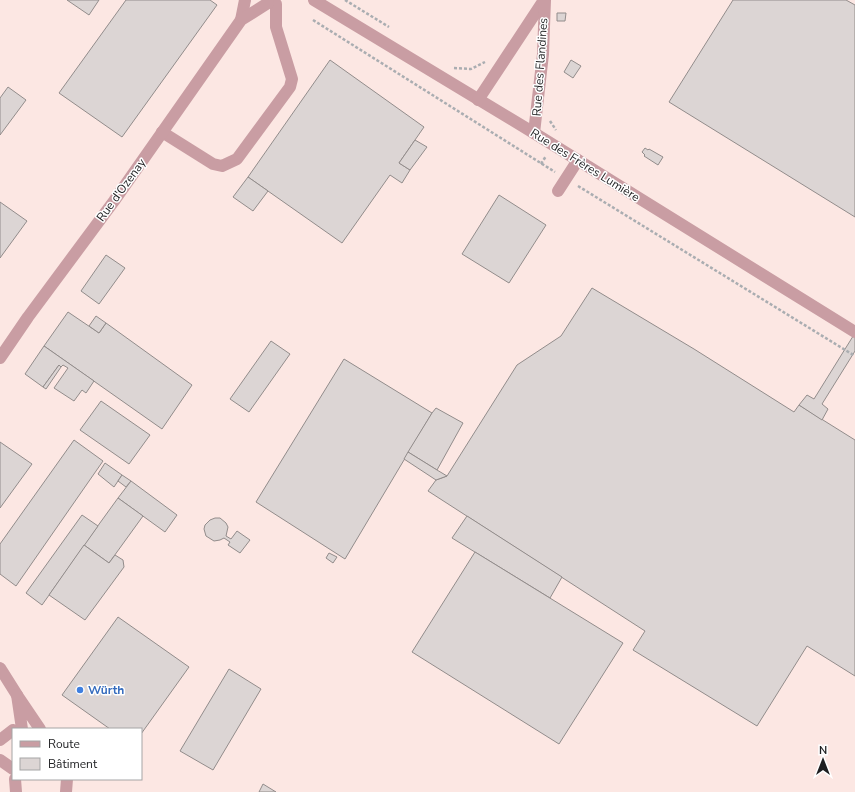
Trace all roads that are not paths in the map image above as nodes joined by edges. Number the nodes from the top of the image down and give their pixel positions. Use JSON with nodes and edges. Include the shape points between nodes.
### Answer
{"nodes":[{"id":1,"x":245,"y":0,"type":"edge"},
{"id":2,"x":314,"y":0,"type":"edge"},
{"id":3,"x":544,"y":0,"type":"edge"},
{"id":4,"x":273,"y":2,"type":"edge"},
{"id":5,"x":241,"y":20,"type":"junction"},
{"id":6,"x":478,"y":100,"type":"junction"},
{"id":7,"x":162,"y":132,"type":"junction"},
{"id":8,"x":534,"y":134,"type":"junction"},
{"id":9,"x":578,"y":160,"type":"junction"},
{"id":10,"x":558,"y":191,"type":"dead end"},
{"id":11,"x":855,"y":332,"type":"edge"},
{"id":12,"x":0,"y":358,"type":"edge"},
{"id":13,"x":0,"y":668,"type":"edge"},
{"id":14,"x":17,"y":695,"type":"junction"},
{"id":15,"x":18,"y":728,"type":"edge"},
{"id":16,"x":39,"y":728,"type":"edge"},
{"id":17,"x":12,"y":732,"type":"edge"},
{"id":18,"x":0,"y":740,"type":"edge"},
{"id":19,"x":0,"y":760,"type":"edge"},
{"id":20,"x":12,"y":768,"type":"edge"},
{"id":21,"x":15,"y":780,"type":"edge"},
{"id":22,"x":67,"y":780,"type":"edge"},
{"id":23,"x":16,"y":792,"type":"edge"},
{"id":24,"x":66,"y":792,"type":"edge"}],
"edges":[{"from":1,"to":5,"type":"street","name":"Rue d'Ozenay"},
{"from":2,"to":6,"type":"street","name":"Rue des Frères Lumière"},
{"from":3,"to":6,"type":"street","name":"Rue des Flandines"},
{"from":3,"to":8,"type":"street","name":"Rue des Flandines","via":[[543,54]]},
{"from":4,"to":5,"type":"street","name":"Rue d'Ozenay"},
{"from":4,"to":7,"type":"street","via":[[276,27],[292,79],[290,88],[237,159],[222,166],[212,164]]},
{"from":5,"to":7,"type":"street","name":"Rue d'Ozenay"},
{"from":6,"to":8,"type":"street","name":"Rue des Frères Lumière"},
{"from":7,"to":12,"type":"street","name":"Rue d'Ozenay"},
{"from":8,"to":9,"type":"street","name":"Rue des Frères Lumière"},
{"from":9,"to":10,"type":"street"},
{"from":9,"to":11,"type":"street","name":"Rue des Frères Lumière"},
{"from":13,"to":14,"type":"street"},
{"from":14,"to":15,"type":"street"},
{"from":14,"to":16,"type":"street"},
{"from":17,"to":18,"type":"street"},
{"from":19,"to":20,"type":"street"},
{"from":21,"to":23,"type":"street"},
{"from":22,"to":24,"type":"street"}]}
